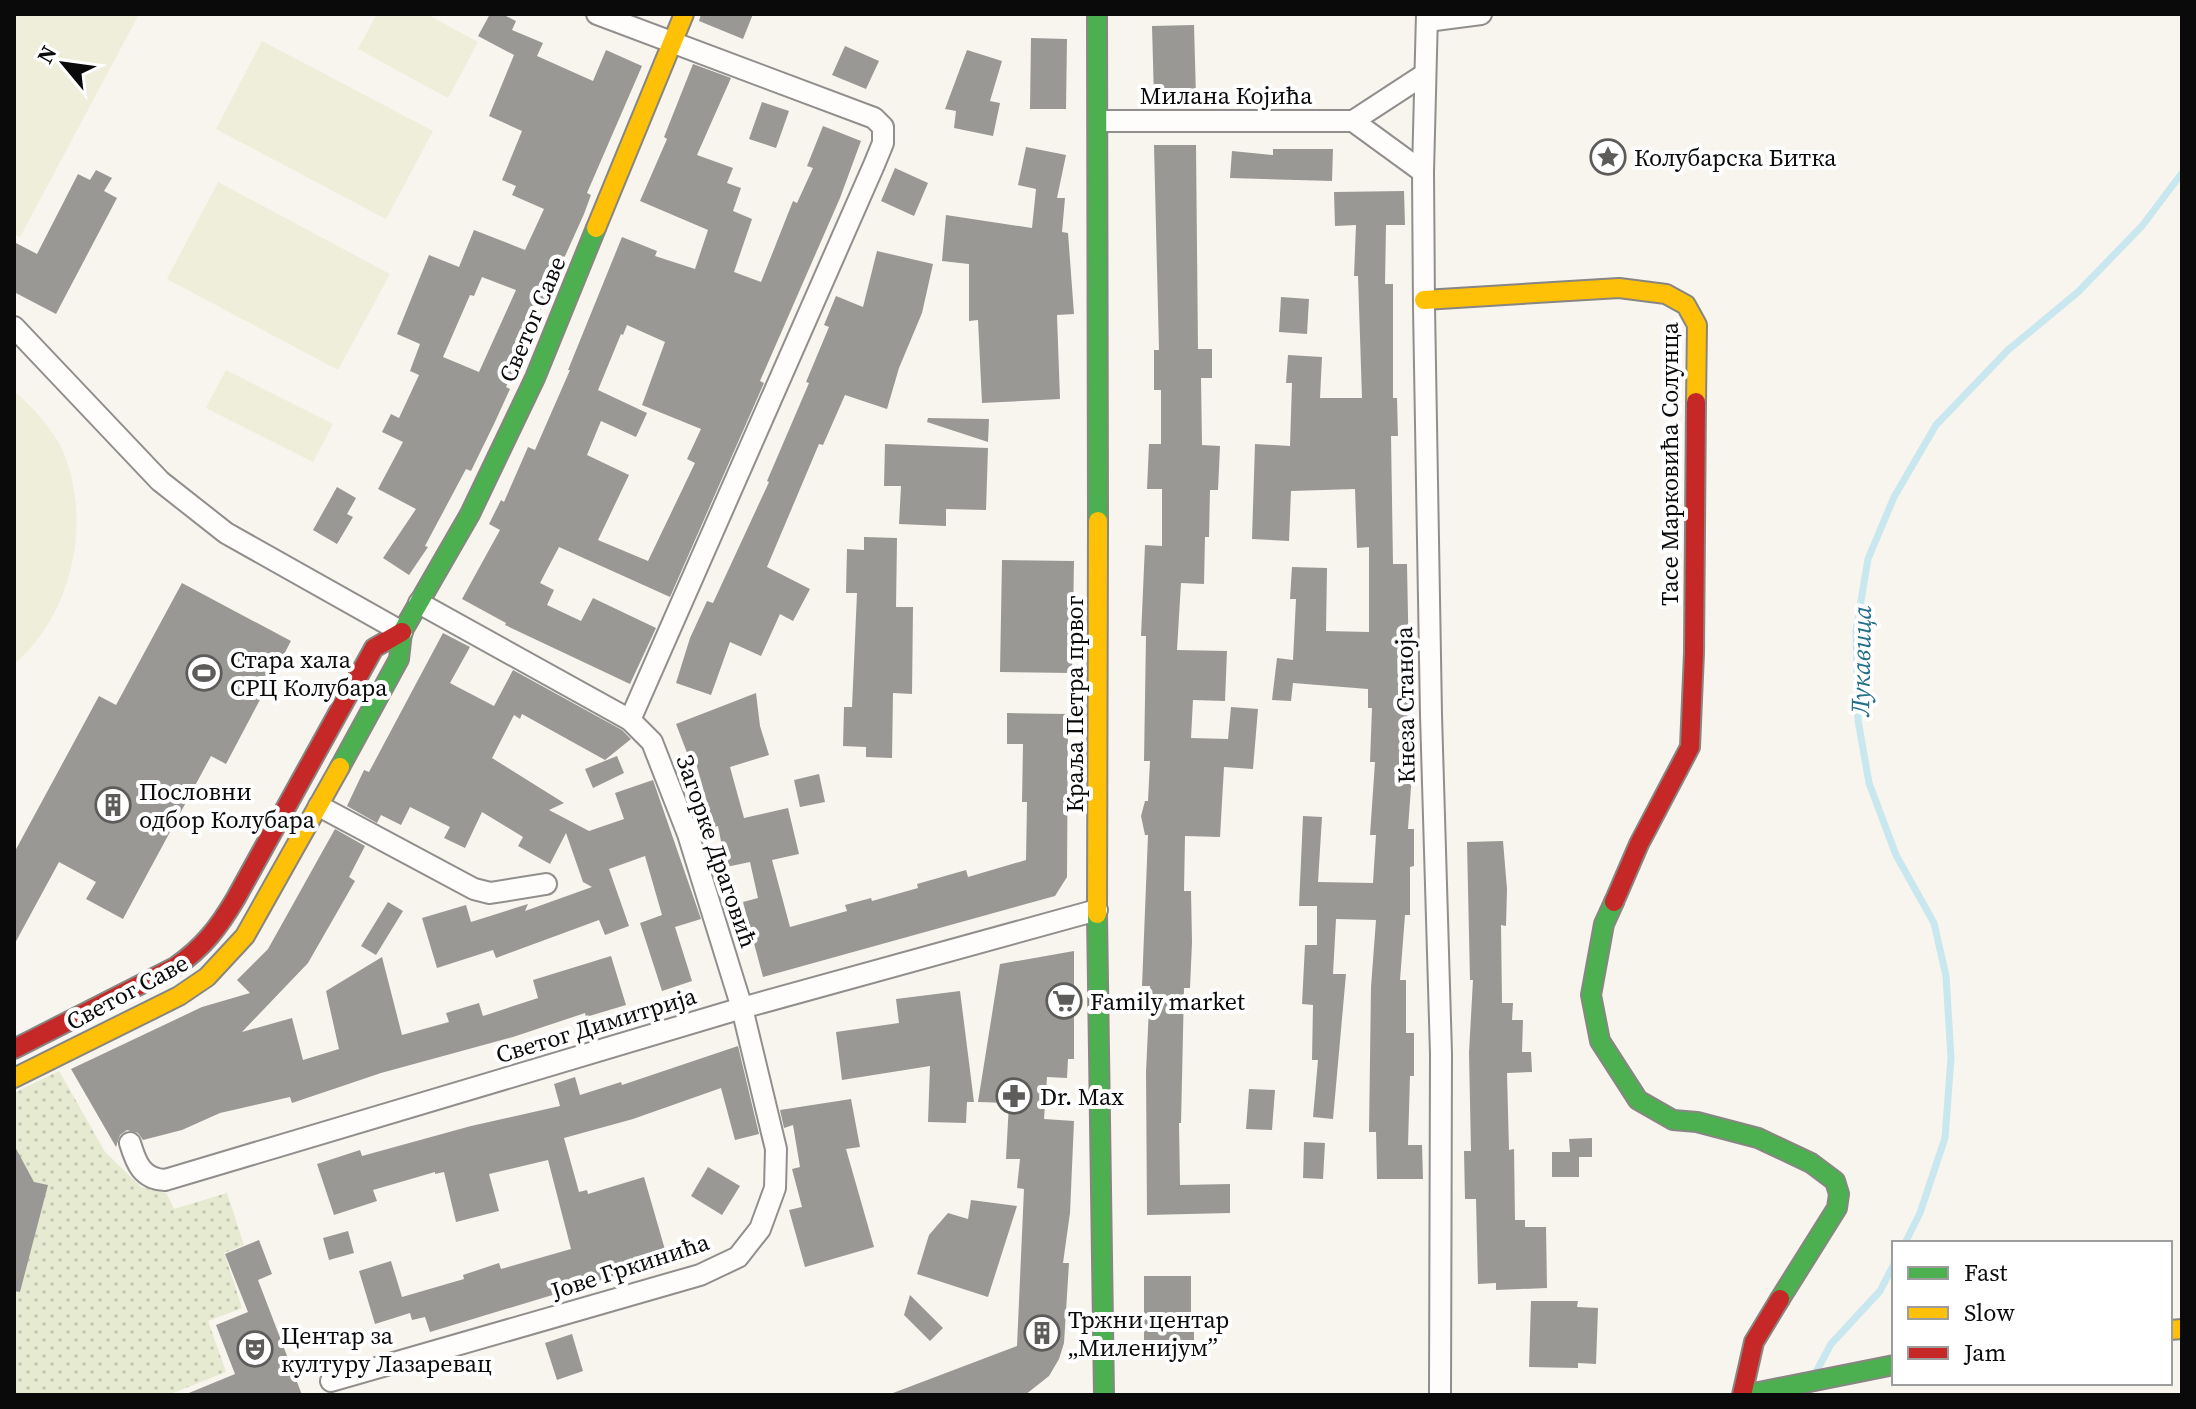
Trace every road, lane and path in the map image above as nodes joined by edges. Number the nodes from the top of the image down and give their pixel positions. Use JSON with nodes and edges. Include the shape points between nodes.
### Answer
{"nodes":[{"id":1,"x":597,"y":14,"type":"edge"},
{"id":2,"x":684,"y":14,"type":"edge"},
{"id":3,"x":1097,"y":14,"type":"edge"},
{"id":4,"x":1481,"y":14,"type":"edge"},
{"id":5,"x":1427,"y":17,"type":"edge"},
{"id":6,"x":672,"y":43,"type":"junction"},
{"id":7,"x":1425,"y":74,"type":"junction"},
{"id":8,"x":1099,"y":121,"type":"junction"},
{"id":9,"x":1353,"y":121,"type":"junction"},
{"id":10,"x":1423,"y":172,"type":"junction"},
{"id":11,"x":1424,"y":300,"type":"junction"},
{"id":12,"x":14,"y":327,"type":"edge"},
{"id":13,"x":419,"y":603,"type":"junction"},
{"id":14,"x":402,"y":632,"type":"junction"},
{"id":15,"x":630,"y":720,"type":"junction"},
{"id":16,"x":319,"y":806,"type":"junction"},
{"id":17,"x":546,"y":884,"type":"dead end"},
{"id":18,"x":1097,"y":910,"type":"junction"},
{"id":19,"x":742,"y":1008,"type":"junction"},
{"id":20,"x":14,"y":1049,"type":"edge"},
{"id":21,"x":14,"y":1078,"type":"edge"},
{"id":22,"x":130,"y":1143,"type":"dead end"},
{"id":23,"x":1892,"y":1365,"type":"edge"},
{"id":24,"x":331,"y":1381,"type":"dead end"},
{"id":25,"x":1104,"y":1395,"type":"edge"},
{"id":26,"x":1440,"y":1395,"type":"edge"},
{"id":27,"x":1743,"y":1395,"type":"edge"}],
"edges":[{"from":1,"to":6,"type":"street"},
{"from":2,"to":6,"type":"street","name":"Светог Саве"},
{"from":3,"to":8,"type":"street","name":"Краља Петра првог"},
{"from":4,"to":5,"type":"street"},
{"from":5,"to":7,"type":"street","name":"Кнеза Станоја"},
{"from":6,"to":13,"type":"street","name":"Светог Саве","via":[[535,378],[470,514]]},
{"from":6,"to":15,"type":"street","via":[[874,118],[883,127],[883,143]]},
{"from":7,"to":9,"type":"street"},
{"from":7,"to":10,"type":"street","name":"Кнеза Станоја"},
{"from":8,"to":9,"type":"street","name":"Милана Којића"},
{"from":8,"to":18,"type":"street","name":"Краља Петра првог"},
{"from":9,"to":10,"type":"street"},
{"from":10,"to":11,"type":"street","name":"Кнеза Станоја"},
{"from":11,"to":26,"type":"street","name":"Кнеза Станоја","via":[[1441,1054]]},
{"from":11,"to":27,"type":"street","name":"Тасе Марковића Солунца","via":[[1647,289],[1687,304],[1694,313],[1690,747],[1604,924],[1591,995],[1600,1041],[1638,1100],[1673,1120],[1758,1138],[1811,1163],[1835,1181],[1837,1208],[1754,1342]]},
{"from":12,"to":14,"type":"street","via":[[160,481],[226,533]]},
{"from":13,"to":14,"type":"street","name":"Светог Саве"},
{"from":13,"to":15,"type":"street","name":"Загорке Драговић"},
{"from":14,"to":16,"type":"street","name":"Светог Саве","via":[[399,659]]},
{"from":14,"to":20,"type":"street","name":"Светог Саве","via":[[374,648],[236,898],[196,953]]},
{"from":15,"to":19,"type":"street","name":"Загорке Драговић","via":[[652,742],[667,776]]},
{"from":16,"to":17,"type":"street","via":[[474,889],[490,893]]},
{"from":16,"to":21,"type":"street","name":"Светог Саве","via":[[245,936],[207,977]]},
{"from":18,"to":19,"type":"street","name":"Светог Димитрија"},
{"from":18,"to":25,"type":"street","name":"Краља Петра првог"},
{"from":19,"to":22,"type":"street","name":"Светог Димитрија","via":[[165,1180],[139,1168]]},
{"from":19,"to":24,"type":"street","name":"Јове Гркинића","via":[[776,1149],[775,1188],[760,1229],[738,1257],[700,1275]]},
{"from":23,"to":27,"type":"street"}]}
